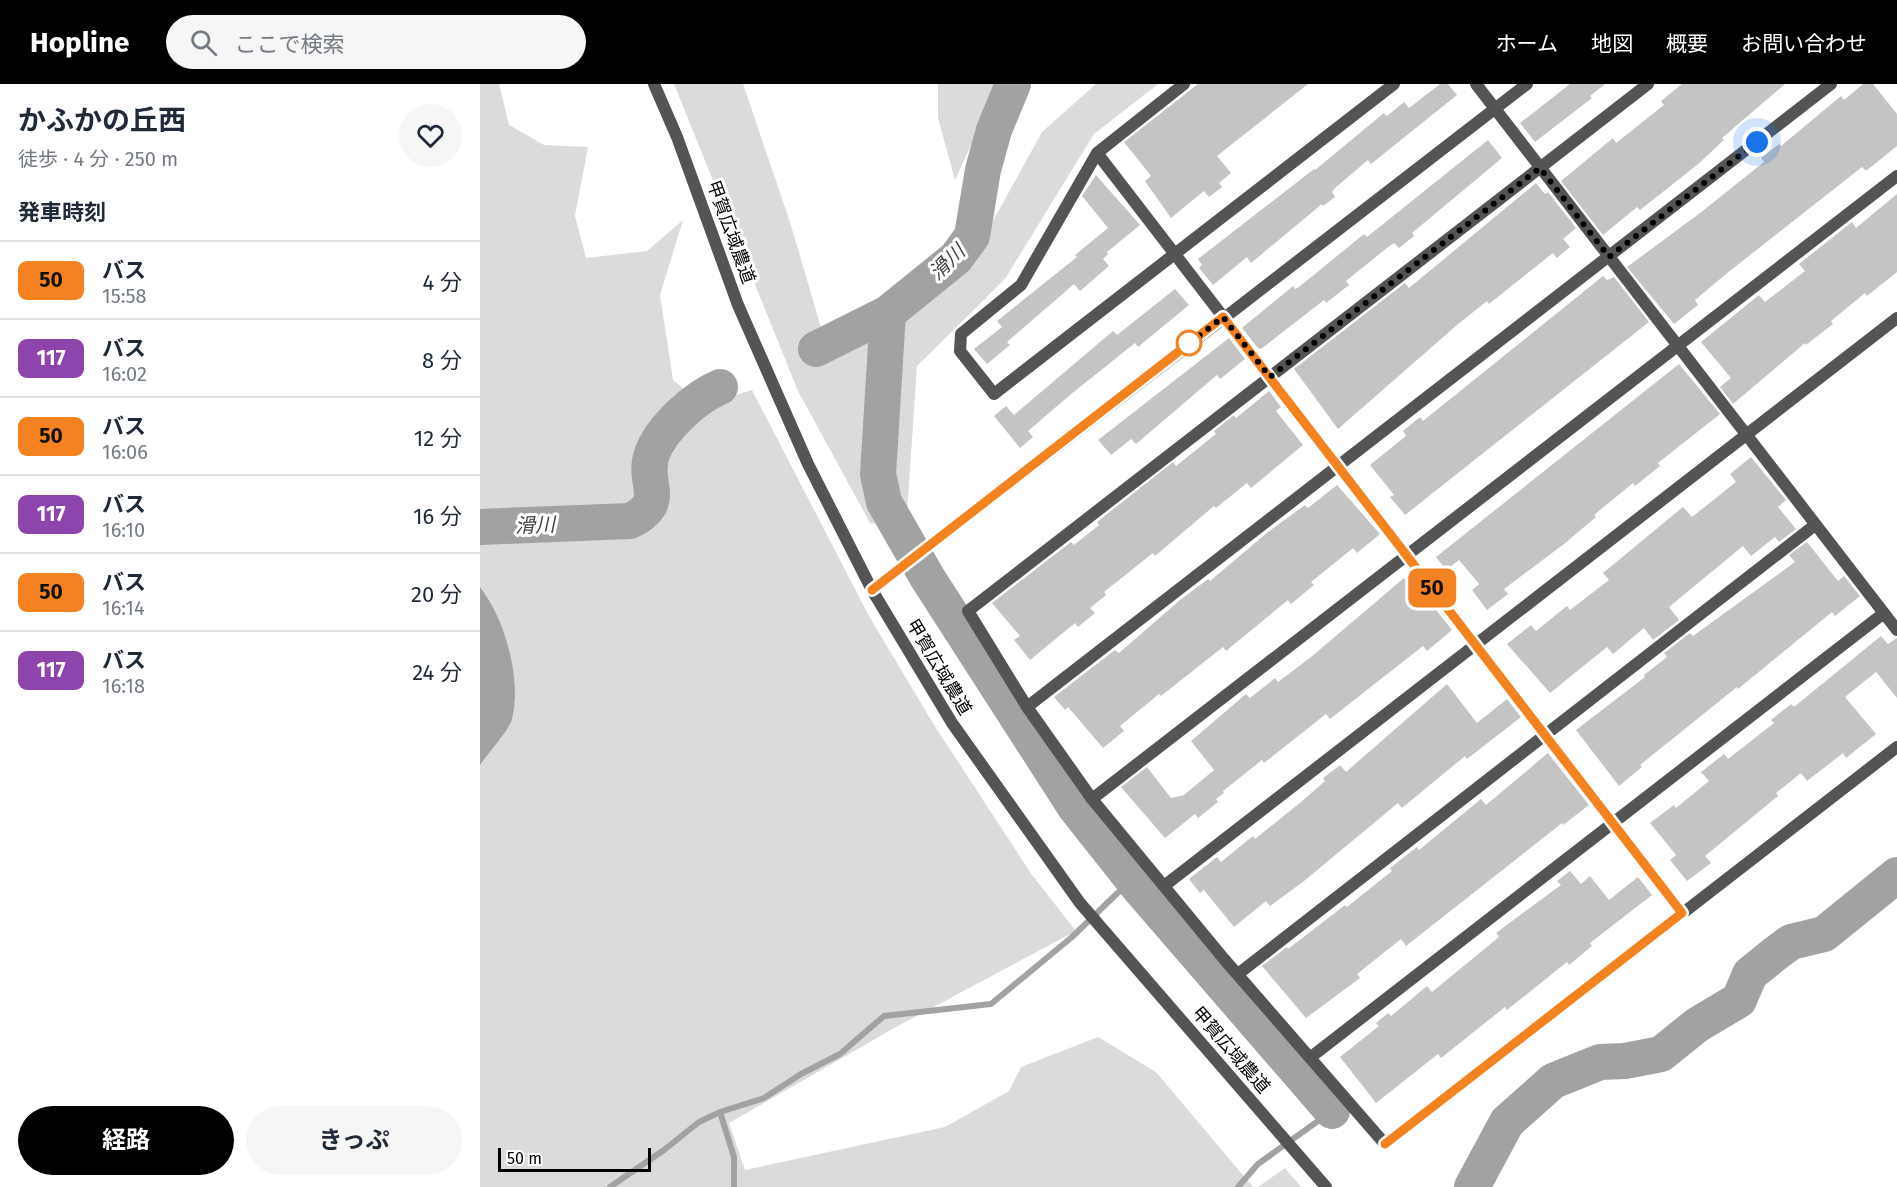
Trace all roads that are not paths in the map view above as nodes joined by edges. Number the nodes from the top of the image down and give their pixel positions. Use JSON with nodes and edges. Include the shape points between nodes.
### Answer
{"nodes":[{"id":1,"x":654,"y":84,"type":"edge"},
{"id":2,"x":1184,"y":84,"type":"edge"},
{"id":3,"x":1394,"y":84,"type":"edge"},
{"id":4,"x":1476,"y":84,"type":"edge"},
{"id":5,"x":1527,"y":84,"type":"edge"},
{"id":6,"x":1648,"y":84,"type":"edge"},
{"id":7,"x":1831,"y":84,"type":"edge"},
{"id":8,"x":1496,"y":109,"type":"junction"},
{"id":9,"x":1097,"y":153,"type":"junction"},
{"id":10,"x":1540,"y":168,"type":"junction"},
{"id":11,"x":1897,"y":176,"type":"edge"},
{"id":12,"x":1174,"y":253,"type":"junction"},
{"id":13,"x":1609,"y":257,"type":"junction"},
{"id":14,"x":1223,"y":317,"type":"junction"},
{"id":15,"x":1897,"y":318,"type":"edge"},
{"id":16,"x":1678,"y":346,"type":"junction"},
{"id":17,"x":1270,"y":377,"type":"junction"},
{"id":18,"x":1746,"y":436,"type":"junction"},
{"id":19,"x":1338,"y":467,"type":"junction"},
{"id":20,"x":1815,"y":525,"type":"junction"},
{"id":21,"x":1407,"y":555,"type":"junction"},
{"id":22,"x":872,"y":590,"type":"junction"},
{"id":23,"x":1884,"y":613,"type":"junction"},
{"id":24,"x":1897,"y":630,"type":"edge"},
{"id":25,"x":1477,"y":645,"type":"junction"},
{"id":26,"x":1027,"y":707,"type":"junction"},
{"id":27,"x":1546,"y":734,"type":"junction"},
{"id":28,"x":1897,"y":747,"type":"edge"},
{"id":29,"x":1092,"y":799,"type":"junction"},
{"id":30,"x":1613,"y":825,"type":"junction"},
{"id":31,"x":1164,"y":886,"type":"junction"},
{"id":32,"x":1682,"y":913,"type":"junction"},
{"id":33,"x":1238,"y":974,"type":"junction"},
{"id":34,"x":1311,"y":1057,"type":"junction"},
{"id":35,"x":1326,"y":1187,"type":"edge"}],
"edges":[{"from":1,"to":22,"type":"street","name":"甲賀広域農道","via":[[738,305],[780,403]]},
{"from":2,"to":9,"type":"street"},
{"from":3,"to":12,"type":"street"},
{"from":4,"to":8,"type":"street"},
{"from":5,"to":8,"type":"street"},
{"from":6,"to":10,"type":"street"},
{"from":7,"to":13,"type":"street"},
{"from":8,"to":10,"type":"street"},
{"from":8,"to":14,"type":"street"},
{"from":9,"to":12,"type":"street"},
{"from":9,"to":12,"type":"street","via":[[1021,285],[961,334],[960,351],[994,394]]},
{"from":10,"to":13,"type":"street"},
{"from":10,"to":17,"type":"street"},
{"from":11,"to":16,"type":"street"},
{"from":12,"to":14,"type":"street"},
{"from":13,"to":16,"type":"street"},
{"from":13,"to":19,"type":"street"},
{"from":14,"to":17,"type":"street"},
{"from":14,"to":22,"type":"street"},
{"from":15,"to":18,"type":"street"},
{"from":16,"to":18,"type":"street"},
{"from":16,"to":21,"type":"street"},
{"from":17,"to":19,"type":"street"},
{"from":17,"to":26,"type":"street","via":[[968,611]]},
{"from":18,"to":20,"type":"street"},
{"from":18,"to":25,"type":"street"},
{"from":19,"to":21,"type":"street"},
{"from":19,"to":26,"type":"street"},
{"from":20,"to":23,"type":"street"},
{"from":20,"to":27,"type":"street"},
{"from":21,"to":25,"type":"street"},
{"from":21,"to":29,"type":"street"},
{"from":22,"to":35,"type":"street","name":"甲賀広域農道","via":[[952,723],[1080,903]]},
{"from":23,"to":24,"type":"street"},
{"from":23,"to":30,"type":"street"},
{"from":25,"to":27,"type":"street"},
{"from":25,"to":31,"type":"street"},
{"from":26,"to":29,"type":"street"},
{"from":27,"to":30,"type":"street"},
{"from":27,"to":33,"type":"street"},
{"from":28,"to":32,"type":"street"},
{"from":29,"to":31,"type":"street"},
{"from":30,"to":32,"type":"street"},
{"from":30,"to":34,"type":"street"},
{"from":31,"to":33,"type":"street"},
{"from":32,"to":34,"type":"street","via":[[1385,1144]]},
{"from":33,"to":34,"type":"street"}]}
